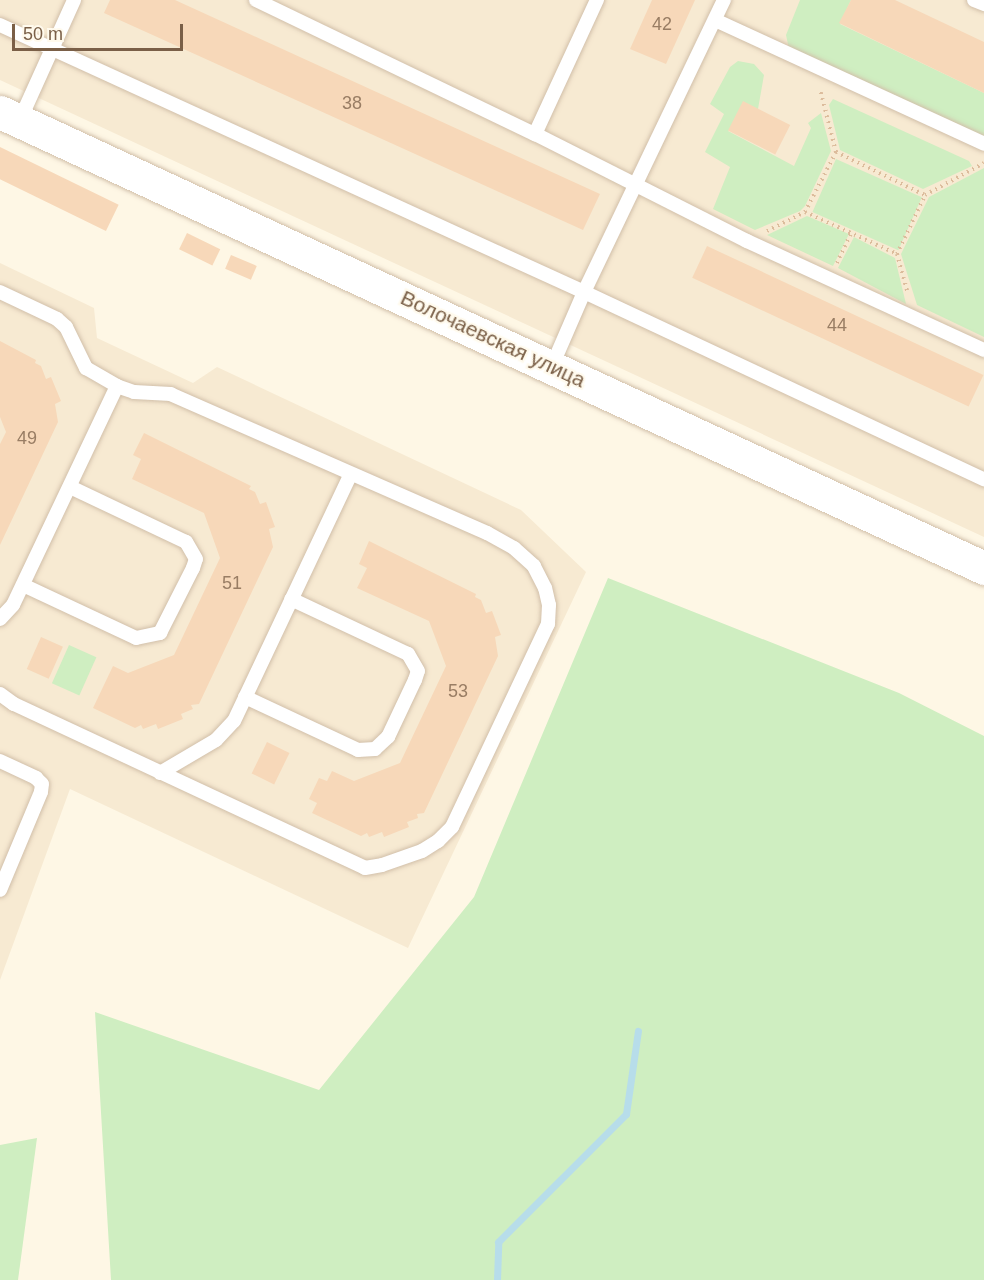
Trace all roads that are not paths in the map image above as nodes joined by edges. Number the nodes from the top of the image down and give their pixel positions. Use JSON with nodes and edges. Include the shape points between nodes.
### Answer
{"nodes":[{"id":1,"x":74,"y":0,"type":"edge"},
{"id":2,"x":256,"y":0,"type":"edge"},
{"id":3,"x":597,"y":0,"type":"edge"},
{"id":4,"x":724,"y":0,"type":"edge"},
{"id":5,"x":974,"y":0,"type":"edge"},
{"id":6,"x":984,"y":4,"type":"edge"},
{"id":7,"x":715,"y":20,"type":"junction"},
{"id":8,"x":0,"y":25,"type":"edge"},
{"id":9,"x":50,"y":49,"type":"junction"},
{"id":10,"x":10,"y":117,"type":"edge"},
{"id":11,"x":535,"y":134,"type":"junction"},
{"id":12,"x":984,"y":144,"type":"edge"},
{"id":13,"x":637,"y":185,"type":"junction"},
{"id":14,"x":0,"y":292,"type":"edge"},
{"id":15,"x":584,"y":292,"type":"junction"},
{"id":16,"x":984,"y":350,"type":"edge"},
{"id":17,"x":552,"y":366,"type":"junction"},
{"id":18,"x":117,"y":386,"type":"junction"},
{"id":19,"x":351,"y":474,"type":"junction"},
{"id":20,"x":984,"y":479,"type":"edge"},
{"id":21,"x":70,"y":487,"type":"junction"},
{"id":22,"x":984,"y":568,"type":"edge"},
{"id":23,"x":23,"y":585,"type":"junction"},
{"id":24,"x":291,"y":599,"type":"junction"},
{"id":25,"x":0,"y":619,"type":"edge"},
{"id":26,"x":0,"y":694,"type":"edge"},
{"id":27,"x":245,"y":697,"type":"junction"},
{"id":28,"x":0,"y":761,"type":"edge"},
{"id":29,"x":160,"y":773,"type":"junction"},
{"id":30,"x":0,"y":890,"type":"edge"}],
"edges":[{"from":1,"to":9,"type":"lane"},
{"from":2,"to":11,"type":"lane"},
{"from":3,"to":11,"type":"lane"},
{"from":4,"to":7,"type":"lane"},
{"from":5,"to":6,"type":"lane"},
{"from":7,"to":12,"type":"lane"},
{"from":7,"to":13,"type":"lane"},
{"from":8,"to":9,"type":"lane"},
{"from":9,"to":10,"type":"lane"},
{"from":9,"to":15,"type":"lane"},
{"from":10,"to":17,"type":"street","name":"Волочаевская улица"},
{"from":11,"to":13,"type":"lane"},
{"from":13,"to":15,"type":"lane"},
{"from":13,"to":16,"type":"lane","via":[[747,241]]},
{"from":14,"to":18,"type":"lane","via":[[57,319],[66,327],[86,368]]},
{"from":15,"to":17,"type":"lane"},
{"from":15,"to":20,"type":"lane"},
{"from":17,"to":22,"type":"street","name":"Волочаевская улица"},
{"from":18,"to":19,"type":"lane","via":[[134,392],[171,394]]},
{"from":18,"to":21,"type":"lane"},
{"from":19,"to":24,"type":"lane"},
{"from":19,"to":29,"type":"lane","via":[[487,533],[534,567],[545,588],[548,624],[452,827],[422,850],[365,868]]},
{"from":21,"to":23,"type":"lane"},
{"from":21,"to":23,"type":"lane","via":[[186,542],[196,559],[184,587],[160,633],[136,638]]},
{"from":23,"to":25,"type":"lane","via":[[14,605]]},
{"from":24,"to":27,"type":"lane"},
{"from":24,"to":27,"type":"lane","via":[[408,654],[418,671],[415,680],[388,737],[375,749],[358,750]]},
{"from":26,"to":29,"type":"lane"},
{"from":27,"to":29,"type":"lane","via":[[225,732]]},
{"from":28,"to":30,"type":"lane","via":[[42,784]]}]}
